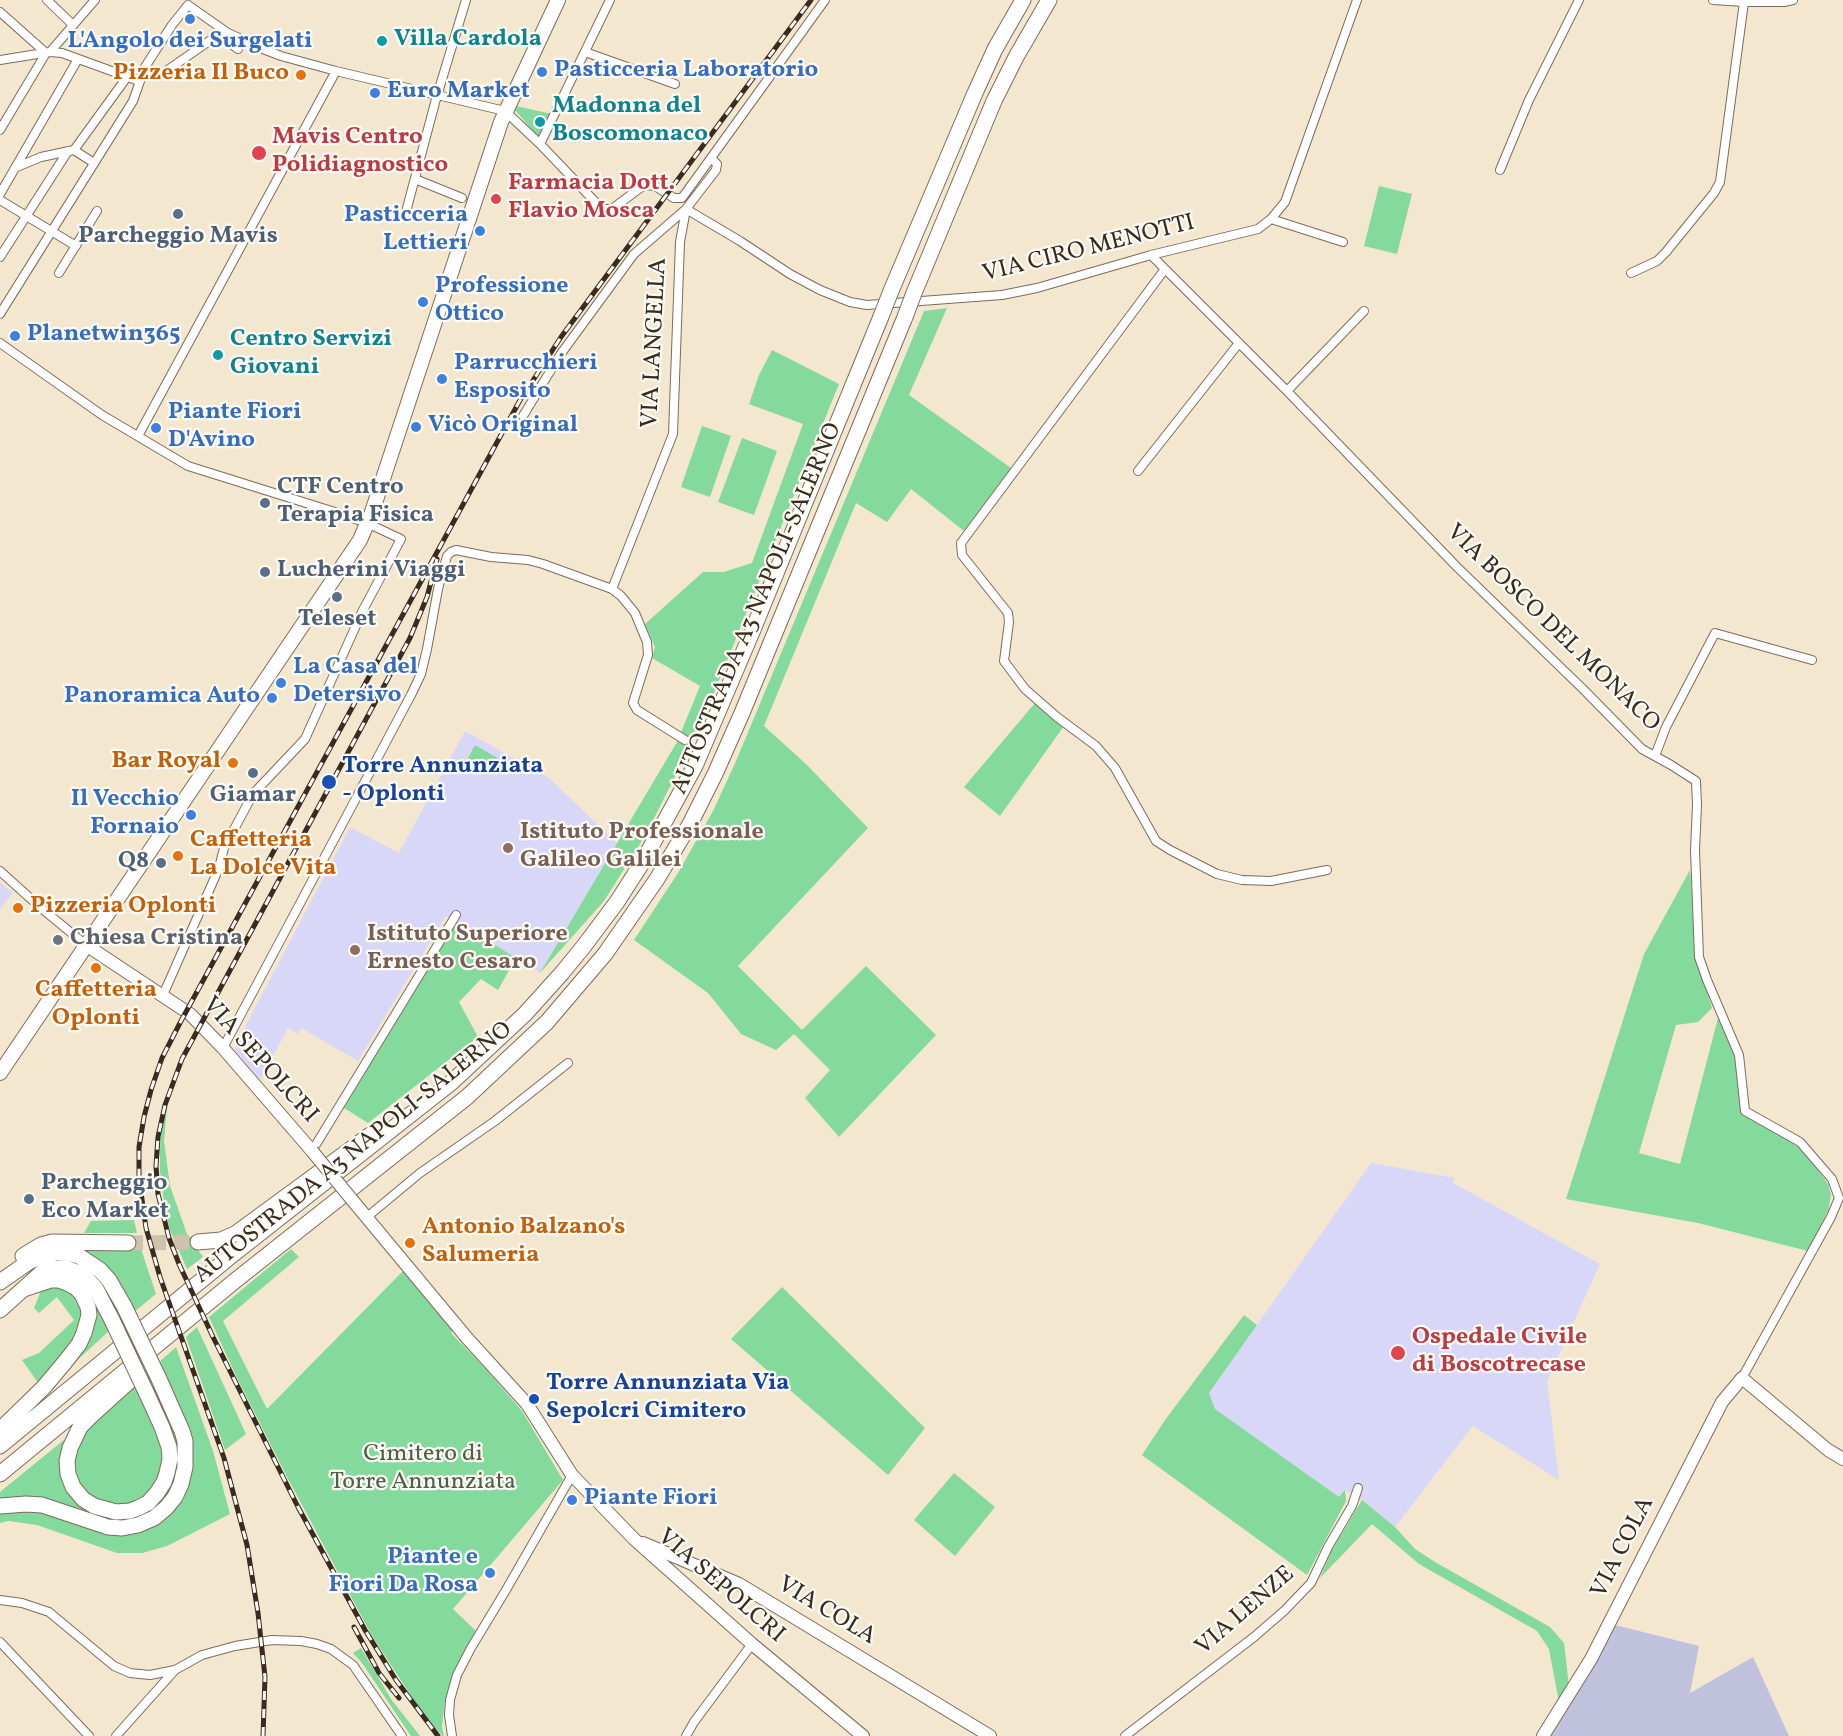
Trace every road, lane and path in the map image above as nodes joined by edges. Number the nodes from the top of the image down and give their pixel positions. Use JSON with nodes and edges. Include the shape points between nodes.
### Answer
{"nodes":[{"id":1,"x":47,"y":0,"type":"edge"},
{"id":2,"x":95,"y":0,"type":"edge"},
{"id":3,"x":466,"y":0,"type":"edge"},
{"id":4,"x":558,"y":0,"type":"edge"},
{"id":5,"x":610,"y":0,"type":"edge"},
{"id":6,"x":825,"y":0,"type":"edge"},
{"id":7,"x":1023,"y":0,"type":"edge"},
{"id":8,"x":1049,"y":0,"type":"edge"},
{"id":9,"x":1358,"y":0,"type":"edge"},
{"id":10,"x":1579,"y":0,"type":"edge"},
{"id":11,"x":1713,"y":0,"type":"edge"},
{"id":12,"x":1793,"y":0,"type":"edge"},
{"id":13,"x":1744,"y":2,"type":"junction"},
{"id":14,"x":188,"y":3,"type":"edge"},
{"id":15,"x":0,"y":12,"type":"edge"},
{"id":16,"x":73,"y":25,"type":"junction"},
{"id":17,"x":238,"y":49,"type":"dead end"},
{"id":18,"x":585,"y":52,"type":"junction"},
{"id":19,"x":48,"y":53,"type":"junction"},
{"id":20,"x":78,"y":59,"type":"junction"},
{"id":21,"x":0,"y":60,"type":"edge"},
{"id":22,"x":145,"y":68,"type":"junction"},
{"id":23,"x":336,"y":71,"type":"junction"},
{"id":24,"x":127,"y":77,"type":"junction"},
{"id":25,"x":139,"y":81,"type":"junction"},
{"id":26,"x":675,"y":84,"type":"dead end"},
{"id":27,"x":438,"y":94,"type":"junction"},
{"id":28,"x":506,"y":111,"type":"junction"},
{"id":29,"x":0,"y":130,"type":"edge"},
{"id":30,"x":540,"y":144,"type":"junction"},
{"id":31,"x":71,"y":151,"type":"junction"},
{"id":32,"x":711,"y":158,"type":"junction"},
{"id":33,"x":94,"y":163,"type":"junction"},
{"id":34,"x":16,"y":168,"type":"junction"},
{"id":35,"x":1500,"y":170,"type":"dead end"},
{"id":36,"x":415,"y":179,"type":"junction"},
{"id":37,"x":0,"y":194,"type":"edge"},
{"id":38,"x":462,"y":198,"type":"dead end"},
{"id":39,"x":0,"y":200,"type":"edge"},
{"id":40,"x":407,"y":208,"type":"dead end"},
{"id":41,"x":686,"y":209,"type":"junction"},
{"id":42,"x":97,"y":211,"type":"dead end"},
{"id":43,"x":27,"y":216,"type":"junction"},
{"id":44,"x":1271,"y":219,"type":"junction"},
{"id":45,"x":51,"y":231,"type":"junction"},
{"id":46,"x":1343,"y":242,"type":"dead end"},
{"id":47,"x":75,"y":246,"type":"junction"},
{"id":48,"x":1151,"y":255,"type":"junction"},
{"id":49,"x":0,"y":257,"type":"edge"},
{"id":50,"x":1165,"y":269,"type":"junction"},
{"id":51,"x":59,"y":273,"type":"dead end"},
{"id":52,"x":1631,"y":273,"type":"dead end"},
{"id":53,"x":1364,"y":311,"type":"dead end"},
{"id":54,"x":0,"y":314,"type":"edge"},
{"id":55,"x":1239,"y":343,"type":"junction"},
{"id":56,"x":0,"y":344,"type":"edge"},
{"id":57,"x":1287,"y":391,"type":"junction"},
{"id":58,"x":524,"y":416,"type":"dead end"},
{"id":59,"x":138,"y":436,"type":"junction"},
{"id":60,"x":1138,"y":471,"type":"dead end"},
{"id":61,"x":367,"y":523,"type":"junction"},
{"id":62,"x":612,"y":589,"type":"junction"},
{"id":63,"x":1812,"y":660,"type":"dead end"},
{"id":64,"x":685,"y":740,"type":"dead end"},
{"id":65,"x":1655,"y":756,"type":"junction"},
{"id":66,"x":0,"y":870,"type":"edge"},
{"id":67,"x":1327,"y":870,"type":"dead end"},
{"id":68,"x":456,"y":915,"type":"dead end"},
{"id":69,"x":86,"y":945,"type":"junction"},
{"id":70,"x":163,"y":995,"type":"junction"},
{"id":71,"x":223,"y":1048,"type":"junction"},
{"id":72,"x":568,"y":1063,"type":"dead end"},
{"id":73,"x":0,"y":1073,"type":"edge"},
{"id":74,"x":425,"y":1103,"type":"junction"},
{"id":75,"x":312,"y":1151,"type":"junction"},
{"id":76,"x":367,"y":1217,"type":"junction"},
{"id":77,"x":198,"y":1242,"type":"tunnel mouth"},
{"id":78,"x":128,"y":1243,"type":"tunnel mouth"},
{"id":79,"x":0,"y":1281,"type":"edge"},
{"id":80,"x":24,"y":1289,"type":"junction"},
{"id":81,"x":0,"y":1310,"type":"edge"},
{"id":82,"x":185,"y":1322,"type":"junction"},
{"id":83,"x":1742,"y":1378,"type":"junction"},
{"id":84,"x":0,"y":1430,"type":"edge"},
{"id":85,"x":0,"y":1446,"type":"edge"},
{"id":86,"x":1843,"y":1459,"type":"edge"},
{"id":87,"x":0,"y":1474,"type":"edge"},
{"id":88,"x":572,"y":1475,"type":"junction"},
{"id":89,"x":1358,"y":1488,"type":"dead end"},
{"id":90,"x":0,"y":1506,"type":"edge"},
{"id":91,"x":634,"y":1539,"type":"junction"},
{"id":92,"x":0,"y":1600,"type":"edge"},
{"id":93,"x":0,"y":1642,"type":"edge"},
{"id":94,"x":752,"y":1644,"type":"junction"},
{"id":95,"x":175,"y":1671,"type":"junction"},
{"id":96,"x":89,"y":1736,"type":"edge"},
{"id":97,"x":116,"y":1736,"type":"edge"},
{"id":98,"x":402,"y":1736,"type":"edge"},
{"id":99,"x":452,"y":1736,"type":"edge"},
{"id":100,"x":686,"y":1736,"type":"edge"},
{"id":101,"x":863,"y":1736,"type":"edge"},
{"id":102,"x":990,"y":1736,"type":"edge"},
{"id":103,"x":1125,"y":1736,"type":"edge"},
{"id":104,"x":1542,"y":1736,"type":"edge"}],
"edges":[{"from":1,"to":16,"type":"street"},
{"from":2,"to":16,"type":"street"},
{"from":3,"to":27,"type":"street"},
{"from":4,"to":28,"type":"main road"},
{"from":5,"to":18,"type":"street"},
{"from":6,"to":32,"type":"street"},
{"from":7,"to":74,"type":"highway","name":"AUTOSTRADA A3 NAPOLI-SALERNO","bridge":true,"via":[[975,93],[723,703],[695,766],[642,864],[562,973],[476,1060]]},
{"from":8,"to":82,"type":"highway","name":"AUTOSTRADA A3 NAPOLI-SALERNO","bridge":true,"via":[[994,101],[719,764],[690,824],[633,917],[555,1014],[498,1069]]},
{"from":9,"to":44,"type":"street","name":"VIA CIRO MENOTTI","via":[[1286,202]]},
{"from":10,"to":35,"type":"street","via":[[1529,100]]},
{"from":11,"to":13,"type":"street"},
{"from":12,"to":13,"type":"street"},
{"from":13,"to":52,"type":"street","via":[[1720,182],[1666,252],[1657,261]]},
{"from":14,"to":22,"type":"street"},
{"from":14,"to":23,"type":"street","via":[[228,33],[262,49]]},
{"from":15,"to":19,"type":"street"},
{"from":16,"to":19,"type":"street"},
{"from":17,"to":22,"type":"street","via":[[215,37],[159,76]]},
{"from":18,"to":26,"type":"street"},
{"from":18,"to":30,"type":"street"},
{"from":19,"to":20,"type":"street"},
{"from":19,"to":21,"type":"street"},
{"from":19,"to":29,"type":"street"},
{"from":20,"to":24,"type":"street"},
{"from":20,"to":34,"type":"street"},
{"from":22,"to":25,"type":"street"},
{"from":23,"to":27,"type":"street"},
{"from":23,"to":59,"type":"street"},
{"from":24,"to":25,"type":"street"},
{"from":24,"to":31,"type":"street"},
{"from":25,"to":33,"type":"street","via":[[133,101]]},
{"from":27,"to":28,"type":"street"},
{"from":27,"to":36,"type":"street"},
{"from":28,"to":30,"type":"street"},
{"from":28,"to":61,"type":"main road"},
{"from":30,"to":32,"type":"street","via":[[606,210],[647,185],[682,198]]},
{"from":31,"to":33,"type":"street"},
{"from":31,"to":34,"type":"street","via":[[40,157]]},
{"from":31,"to":43,"type":"street"},
{"from":32,"to":41,"type":"street","via":[[717,164],[716,170]]},
{"from":33,"to":45,"type":"street"},
{"from":34,"to":37,"type":"street"},
{"from":36,"to":38,"type":"street"},
{"from":36,"to":40,"type":"street"},
{"from":39,"to":43,"type":"street"},
{"from":41,"to":48,"type":"street","name":"VIA CIRO MENOTTI","via":[[810,285],[867,305],[1002,295]]},
{"from":41,"to":58,"type":"street","name":"VIA LANGELLA","via":[[634,254],[560,355]]},
{"from":41,"to":62,"type":"street","name":"VIA LANGELLA","via":[[680,242],[673,434]]},
{"from":42,"to":47,"type":"street"},
{"from":43,"to":45,"type":"street"},
{"from":43,"to":49,"type":"street"},
{"from":44,"to":46,"type":"street"},
{"from":44,"to":48,"type":"street","name":"VIA CIRO MENOTTI","via":[[1257,229]]},
{"from":45,"to":47,"type":"street"},
{"from":45,"to":54,"type":"street"},
{"from":47,"to":51,"type":"street"},
{"from":48,"to":50,"type":"street","name":"VIA BOSCO DEL MONACO"},
{"from":50,"to":55,"type":"street","name":"VIA BOSCO DEL MONACO"},
{"from":50,"to":67,"type":"street","via":[[961,543],[962,555],[1008,613],[1004,661],[1025,689],[1096,746],[1115,768],[1156,841],[1217,874],[1242,880],[1271,881]]},
{"from":53,"to":57,"type":"street"},
{"from":55,"to":57,"type":"street","name":"VIA BOSCO DEL MONACO"},
{"from":55,"to":60,"type":"street"},
{"from":56,"to":59,"type":"street"},
{"from":57,"to":65,"type":"street","name":"VIA BOSCO DEL MONACO","via":[[1457,567],[1642,749]]},
{"from":59,"to":61,"type":"street","via":[[188,466]]},
{"from":61,"to":69,"type":"main road","via":[[360,540]]},
{"from":61,"to":70,"type":"street","via":[[401,542],[363,610],[305,740],[253,794],[224,848],[219,868]]},
{"from":62,"to":64,"type":"street","via":[[635,613],[647,642],[648,655],[633,703],[637,710]]},
{"from":62,"to":71,"type":"street","via":[[528,560],[456,550],[449,553],[421,674]]},
{"from":63,"to":65,"type":"street","via":[[1715,633]]},
{"from":65,"to":83,"type":"street","name":"VIA BOSCO DEL MONACO","via":[[1696,782],[1699,957],[1739,1055],[1745,1111],[1800,1142],[1832,1179],[1839,1198]]},
{"from":66,"to":69,"type":"street","name":"VIA SEPOLCRI"},
{"from":68,"to":75,"type":"street","name":"VIA SEPOLCRI"},
{"from":69,"to":70,"type":"street","name":"VIA SEPOLCRI"},
{"from":69,"to":73,"type":"main road"},
{"from":70,"to":71,"type":"street","name":"VIA SEPOLCRI","via":[[190,1014]]},
{"from":71,"to":75,"type":"street","name":"VIA SEPOLCRI"},
{"from":72,"to":76,"type":"street"},
{"from":74,"to":77,"type":"highway","via":[[348,1150],[235,1234]]},
{"from":74,"to":85,"type":"highway","name":"AUTOSTRADA A3 NAPOLI-SALERNO"},
{"from":75,"to":76,"type":"street","name":"VIA SEPOLCRI","bridge":true},
{"from":76,"to":88,"type":"street","name":"VIA SEPOLCRI","via":[[533,1412]]},
{"from":78,"to":79,"type":"highway","via":[[41,1245],[23,1256]]},
{"from":79,"to":90,"type":"highway","bridge":true,"via":[[30,1261],[55,1253],[79,1256],[100,1270],[124,1306],[182,1431],[185,1467],[175,1497],[154,1518],[138,1525],[108,1527],[42,1505]]},
{"from":80,"to":81,"type":"highway"},
{"from":80,"to":82,"type":"highway","bridge":true,"via":[[49,1269],[81,1274],[96,1289],[112,1320],[146,1392],[162,1427],[170,1459],[164,1482],[148,1503],[116,1512],[94,1506],[77,1493],[67,1461],[74,1437],[91,1416],[148,1365]]},
{"from":80,"to":84,"type":"highway","via":[[51,1280],[67,1283],[82,1294],[89,1316],[79,1344],[65,1362]]},
{"from":82,"to":87,"type":"highway","name":"AUTOSTRADA A3 NAPOLI-SALERNO"},
{"from":83,"to":86,"type":"street"},
{"from":83,"to":104,"type":"street","name":"VIA COLA","via":[[1722,1402],[1591,1659]]},
{"from":88,"to":91,"type":"street","name":"VIA SEPOLCRI"},
{"from":88,"to":99,"type":"street","via":[[458,1675],[450,1700]]},
{"from":89,"to":103,"type":"street","name":"VIA LENZE","via":[[1311,1583],[1254,1637]]},
{"from":91,"to":94,"type":"street","name":"VIA SEPOLCRI"},
{"from":91,"to":102,"type":"street","name":"VIA COLA","via":[[739,1584]]},
{"from":92,"to":95,"type":"street","via":[[48,1612],[114,1666],[130,1673]]},
{"from":93,"to":96,"type":"street"},
{"from":94,"to":100,"type":"street"},
{"from":94,"to":101,"type":"street","name":"VIA SEPOLCRI"},
{"from":95,"to":97,"type":"street"},
{"from":95,"to":98,"type":"street","via":[[202,1654],[235,1646],[272,1640],[317,1644],[353,1665]]}]}
